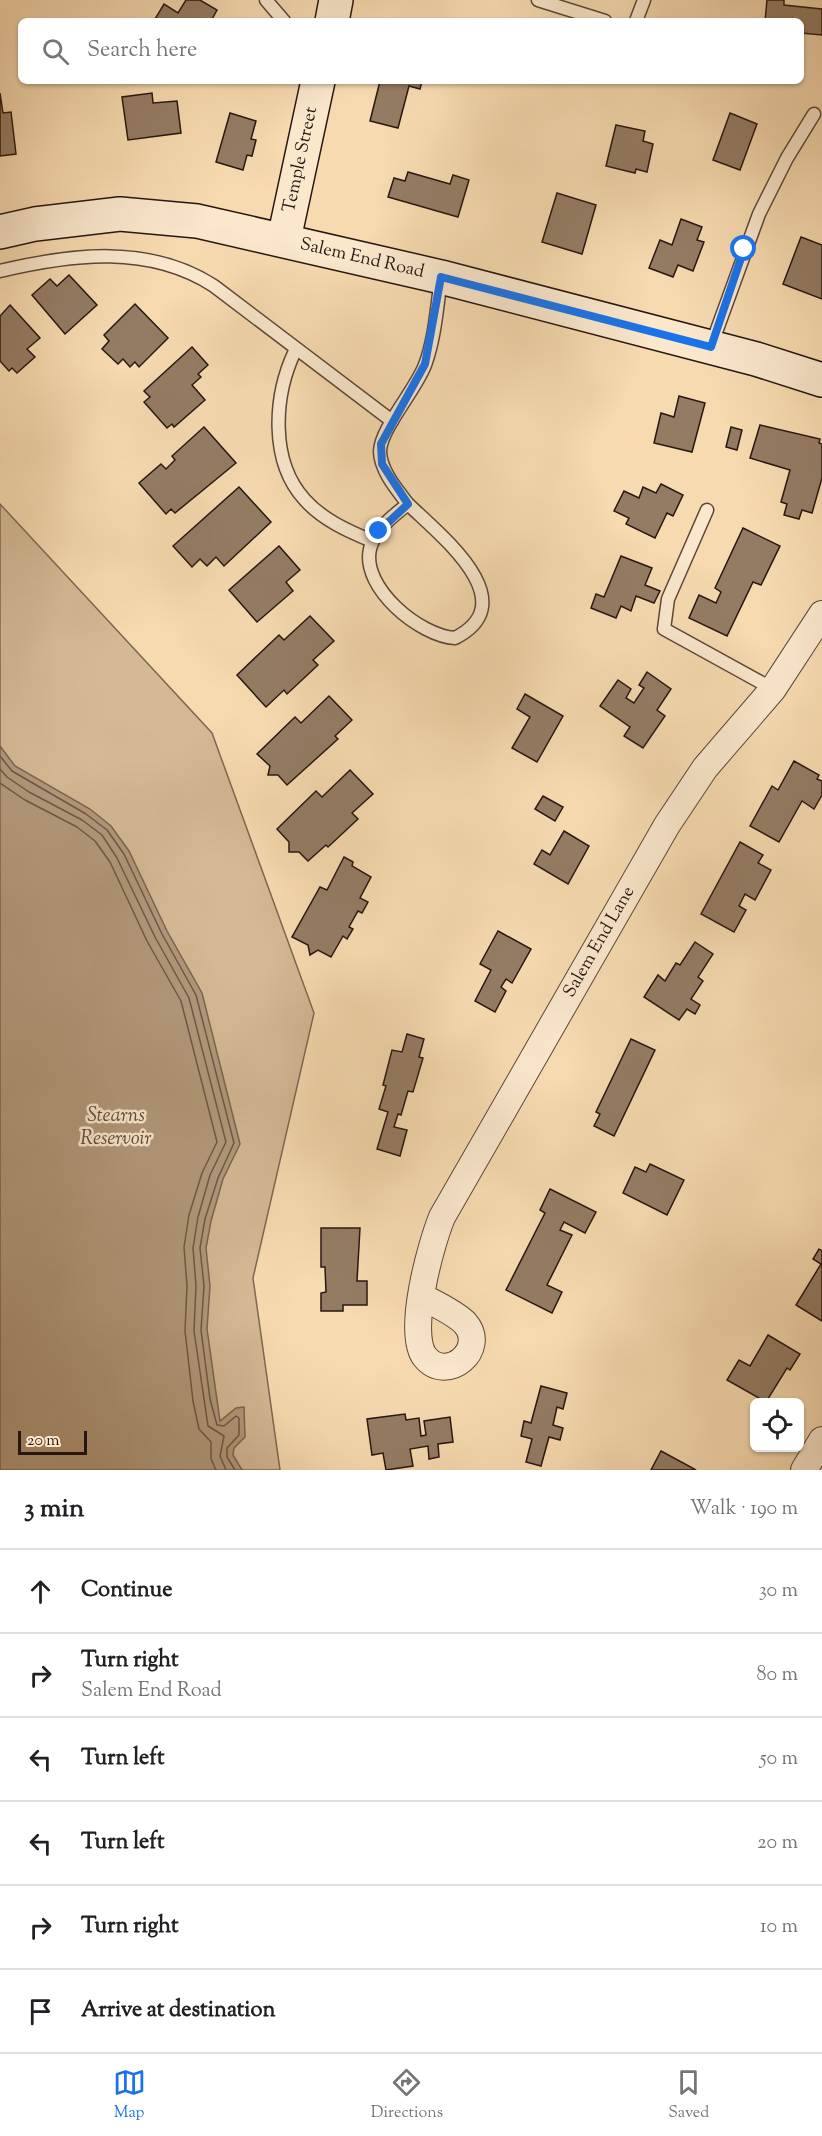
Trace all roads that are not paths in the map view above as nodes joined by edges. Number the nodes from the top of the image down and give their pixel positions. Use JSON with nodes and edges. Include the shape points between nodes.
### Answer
{"nodes":[{"id":1,"x":266,"y":0,"type":"edge"},
{"id":2,"x":336,"y":0,"type":"edge"},
{"id":3,"x":538,"y":0,"type":"edge"},
{"id":4,"x":644,"y":0,"type":"edge"},
{"id":5,"x":281,"y":18,"type":"edge"},
{"id":6,"x":333,"y":18,"type":"edge"},
{"id":7,"x":595,"y":18,"type":"edge"},
{"id":8,"x":637,"y":18,"type":"edge"},
{"id":9,"x":317,"y":84,"type":"edge"},
{"id":10,"x":814,"y":114,"type":"dead end"},
{"id":11,"x":0,"y":232,"type":"edge"},
{"id":12,"x":284,"y":239,"type":"junction"},
{"id":13,"x":0,"y":270,"type":"edge"},
{"id":14,"x":441,"y":277,"type":"junction"},
{"id":15,"x":711,"y":347,"type":"junction"},
{"id":16,"x":295,"y":351,"type":"junction"},
{"id":17,"x":822,"y":380,"type":"edge"},
{"id":18,"x":392,"y":421,"type":"junction"},
{"id":19,"x":408,"y":504,"type":"junction"},
{"id":20,"x":707,"y":510,"type":"dead end"},
{"id":21,"x":372,"y":541,"type":"junction"},
{"id":22,"x":822,"y":614,"type":"edge"},
{"id":23,"x":773,"y":689,"type":"junction"},
{"id":24,"x":421,"y":1296,"type":"dead end"},
{"id":25,"x":822,"y":1440,"type":"edge"},
{"id":26,"x":804,"y":1470,"type":"edge"}],
"edges":[{"from":1,"to":5,"type":"lane"},
{"from":2,"to":6,"type":"street"},
{"from":3,"to":7,"type":"lane"},
{"from":4,"to":8,"type":"lane"},
{"from":9,"to":12,"type":"street","name":"Temple Street"},
{"from":10,"to":15,"type":"lane","via":[[759,214]]},
{"from":11,"to":12,"type":"street","name":"Salem End Road","via":[[120,214],[197,221]]},
{"from":12,"to":14,"type":"street","name":"Salem End Road"},
{"from":13,"to":16,"type":"lane","via":[[106,255],[170,265],[214,286]]},
{"from":14,"to":15,"type":"street","name":"Salem End Road"},
{"from":14,"to":18,"type":"lane","via":[[425,364]]},
{"from":15,"to":17,"type":"street","name":"Salem End Road"},
{"from":16,"to":18,"type":"lane"},
{"from":16,"to":21,"type":"lane","via":[[282,383],[278,419],[286,465],[304,499],[318,512]]},
{"from":18,"to":19,"type":"lane","via":[[380,455]]},
{"from":19,"to":21,"type":"lane","via":[[388,520]]},
{"from":19,"to":21,"type":"lane","via":[[476,578],[483,602],[475,624],[455,638],[431,634],[416,624],[373,576],[369,565]]},
{"from":20,"to":23,"type":"lane","via":[[668,599],[664,629]]},
{"from":22,"to":23,"type":"street","name":"Salem End Lane"},
{"from":23,"to":24,"type":"street","name":"Salem End Lane","via":[[705,768],[667,825],[455,1191],[431,1244]]},
{"from":25,"to":26,"type":"street"}]}
